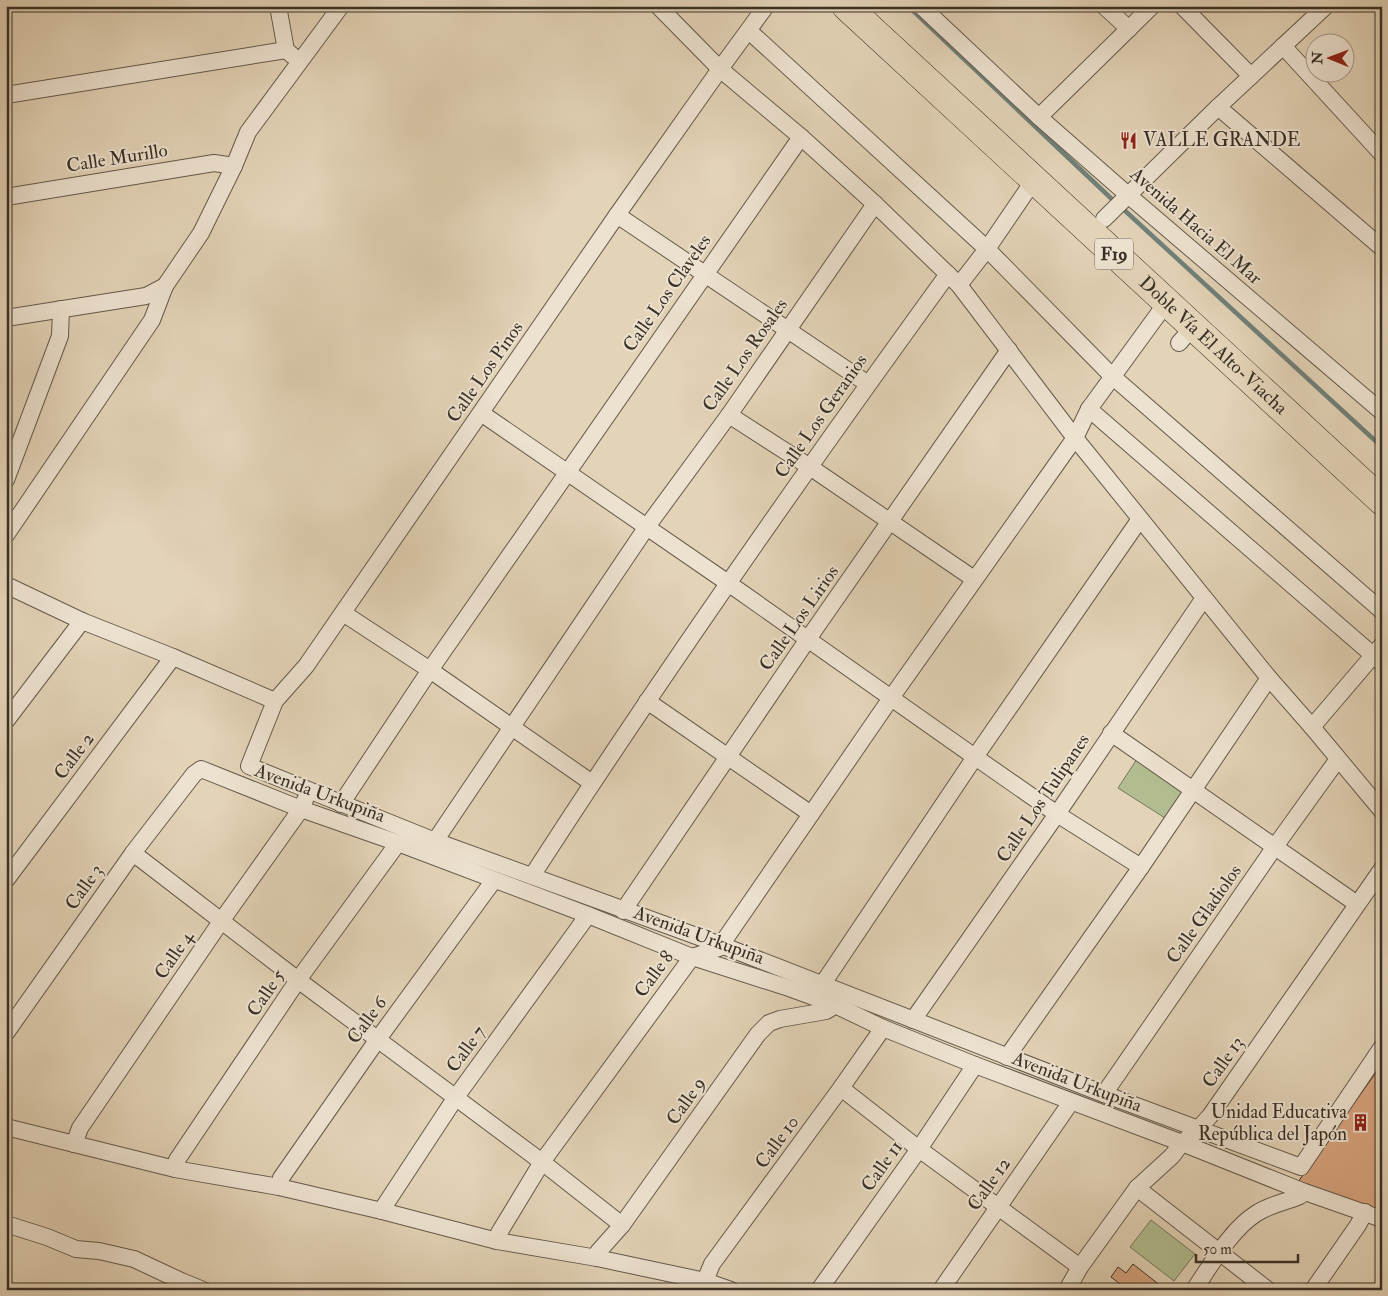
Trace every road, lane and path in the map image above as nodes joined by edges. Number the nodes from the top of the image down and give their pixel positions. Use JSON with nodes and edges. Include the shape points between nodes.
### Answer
{"nodes":[{"id":1,"x":278,"y":6,"type":"edge"},
{"id":2,"x":341,"y":6,"type":"edge"},
{"id":3,"x":658,"y":6,"type":"edge"},
{"id":4,"x":766,"y":6,"type":"edge"},
{"id":5,"x":846,"y":6,"type":"edge"},
{"id":6,"x":873,"y":6,"type":"edge"},
{"id":7,"x":921,"y":6,"type":"edge"},
{"id":8,"x":1104,"y":6,"type":"edge"},
{"id":9,"x":1152,"y":6,"type":"edge"},
{"id":10,"x":1182,"y":6,"type":"edge"},
{"id":11,"x":1326,"y":6,"type":"edge"},
{"id":12,"x":1129,"y":29,"type":"junction"},
{"id":13,"x":749,"y":31,"type":"junction"},
{"id":14,"x":1283,"y":46,"type":"junction"},
{"id":15,"x":286,"y":50,"type":"junction"},
{"id":16,"x":300,"y":62,"type":"junction"},
{"id":17,"x":720,"y":69,"type":"junction"},
{"id":18,"x":1252,"y":76,"type":"junction"},
{"id":19,"x":6,"y":95,"type":"edge"},
{"id":20,"x":1218,"y":107,"type":"junction"},
{"id":21,"x":1039,"y":117,"type":"junction"},
{"id":22,"x":1376,"y":135,"type":"edge"},
{"id":23,"x":801,"y":137,"type":"junction"},
{"id":24,"x":1382,"y":154,"type":"edge"},
{"id":25,"x":234,"y":166,"type":"junction"},
{"id":26,"x":1034,"y":180,"type":"junction"},
{"id":27,"x":6,"y":196,"type":"edge"},
{"id":28,"x":875,"y":204,"type":"junction"},
{"id":29,"x":1116,"y":208,"type":"junction"},
{"id":30,"x":618,"y":215,"type":"junction"},
{"id":31,"x":1382,"y":248,"type":"edge"},
{"id":32,"x":987,"y":249,"type":"junction"},
{"id":33,"x":704,"y":274,"type":"junction"},
{"id":34,"x":953,"y":279,"type":"junction"},
{"id":35,"x":165,"y":286,"type":"junction"},
{"id":36,"x":1166,"y":302,"type":"junction"},
{"id":37,"x":60,"y":308,"type":"junction"},
{"id":38,"x":6,"y":318,"type":"edge"},
{"id":39,"x":787,"y":330,"type":"junction"},
{"id":40,"x":1009,"y":350,"type":"junction"},
{"id":41,"x":1112,"y":376,"type":"junction"},
{"id":42,"x":868,"y":384,"type":"junction"},
{"id":43,"x":1089,"y":408,"type":"junction"},
{"id":44,"x":1380,"y":408,"type":"edge"},
{"id":45,"x":481,"y":413,"type":"junction"},
{"id":46,"x":729,"y":415,"type":"junction"},
{"id":47,"x":1075,"y":438,"type":"junction"},
{"id":48,"x":810,"y":467,"type":"junction"},
{"id":49,"x":567,"y":472,"type":"junction"},
{"id":50,"x":1382,"y":477,"type":"edge"},
{"id":51,"x":6,"y":480,"type":"edge"},
{"id":52,"x":1382,"y":501,"type":"edge"},
{"id":53,"x":1140,"y":518,"type":"junction"},
{"id":54,"x":891,"y":521,"type":"junction"},
{"id":55,"x":646,"y":528,"type":"junction"},
{"id":56,"x":6,"y":535,"type":"edge"},
{"id":57,"x":974,"y":579,"type":"junction"},
{"id":58,"x":728,"y":583,"type":"junction"},
{"id":59,"x":6,"y":585,"type":"edge"},
{"id":60,"x":1204,"y":598,"type":"junction"},
{"id":61,"x":1382,"y":611,"type":"edge"},
{"id":62,"x":343,"y":613,"type":"junction"},
{"id":63,"x":82,"y":621,"type":"junction"},
{"id":64,"x":808,"y":639,"type":"junction"},
{"id":65,"x":1379,"y":655,"type":"edge"},
{"id":66,"x":173,"y":657,"type":"junction"},
{"id":67,"x":430,"y":670,"type":"junction"},
{"id":68,"x":1269,"y":678,"type":"junction"},
{"id":69,"x":891,"y":698,"type":"junction"},
{"id":70,"x":275,"y":701,"type":"junction"},
{"id":71,"x":647,"y":701,"type":"junction"},
{"id":72,"x":6,"y":721,"type":"edge"},
{"id":73,"x":512,"y":726,"type":"junction"},
{"id":74,"x":1312,"y":727,"type":"junction"},
{"id":75,"x":1111,"y":733,"type":"junction"},
{"id":76,"x":728,"y":757,"type":"junction"},
{"id":77,"x":975,"y":757,"type":"junction"},
{"id":78,"x":1338,"y":758,"type":"junction"},
{"id":79,"x":201,"y":769,"type":"joint"},
{"id":80,"x":592,"y":783,"type":"junction"},
{"id":81,"x":1193,"y":789,"type":"junction"},
{"id":82,"x":309,"y":791,"type":"junction"},
{"id":83,"x":341,"y":804,"type":"junction"},
{"id":84,"x":301,"y":809,"type":"junction"},
{"id":85,"x":1382,"y":811,"type":"edge"},
{"id":86,"x":811,"y":814,"type":"junction"},
{"id":87,"x":1057,"y":814,"type":"junction"},
{"id":88,"x":435,"y":840,"type":"junction"},
{"id":89,"x":398,"y":843,"type":"junction"},
{"id":90,"x":1274,"y":848,"type":"junction"},
{"id":91,"x":133,"y":853,"type":"junction"},
{"id":92,"x":1141,"y":867,"type":"junction"},
{"id":93,"x":1382,"y":869,"type":"edge"},
{"id":94,"x":9,"y":871,"type":"edge"},
{"id":95,"x":532,"y":876,"type":"junction"},
{"id":96,"x":494,"y":880,"type":"junction"},
{"id":97,"x":1356,"y":904,"type":"junction"},
{"id":98,"x":624,"y":911,"type":"junction"},
{"id":99,"x":588,"y":915,"type":"junction"},
{"id":100,"x":222,"y":920,"type":"junction"},
{"id":101,"x":721,"y":945,"type":"junction"},
{"id":102,"x":692,"y":956,"type":"junction"},
{"id":103,"x":298,"y":980,"type":"junction"},
{"id":104,"x":822,"y":985,"type":"junction"},
{"id":105,"x":833,"y":1004,"type":"junction"},
{"id":106,"x":913,"y":1020,"type":"junction"},
{"id":107,"x":882,"y":1028,"type":"junction"},
{"id":108,"x":6,"y":1034,"type":"edge"},
{"id":109,"x":378,"y":1039,"type":"junction"},
{"id":110,"x":1382,"y":1047,"type":"edge"},
{"id":111,"x":1007,"y":1056,"type":"junction"},
{"id":112,"x":975,"y":1065,"type":"junction"},
{"id":113,"x":841,"y":1088,"type":"junction"},
{"id":114,"x":1104,"y":1094,"type":"junction"},
{"id":115,"x":456,"y":1097,"type":"junction"},
{"id":116,"x":1071,"y":1102,"type":"junction"},
{"id":117,"x":6,"y":1127,"type":"edge"},
{"id":118,"x":1198,"y":1129,"type":"junction"},
{"id":119,"x":1182,"y":1143,"type":"junction"},
{"id":120,"x":74,"y":1144,"type":"junction"},
{"id":121,"x":919,"y":1149,"type":"junction"},
{"id":122,"x":542,"y":1162,"type":"junction"},
{"id":123,"x":175,"y":1169,"type":"junction"},
{"id":124,"x":278,"y":1187,"type":"junction"},
{"id":125,"x":1138,"y":1188,"type":"junction"},
{"id":126,"x":1302,"y":1191,"type":"junction"},
{"id":127,"x":998,"y":1207,"type":"junction"},
{"id":128,"x":382,"y":1211,"type":"junction"},
{"id":129,"x":1365,"y":1212,"type":"junction"},
{"id":130,"x":1382,"y":1219,"type":"edge"},
{"id":131,"x":6,"y":1224,"type":"edge"},
{"id":132,"x":622,"y":1225,"type":"junction"},
{"id":133,"x":497,"y":1241,"type":"junction"},
{"id":134,"x":1220,"y":1252,"type":"junction"},
{"id":135,"x":597,"y":1258,"type":"junction"},
{"id":136,"x":1080,"y":1267,"type":"junction"},
{"id":137,"x":705,"y":1281,"type":"junction"},
{"id":138,"x":203,"y":1290,"type":"edge"},
{"id":139,"x":730,"y":1290,"type":"edge"},
{"id":140,"x":819,"y":1290,"type":"edge"},
{"id":141,"x":941,"y":1290,"type":"edge"},
{"id":142,"x":1066,"y":1290,"type":"edge"},
{"id":143,"x":1194,"y":1290,"type":"edge"},
{"id":144,"x":1268,"y":1290,"type":"edge"},
{"id":145,"x":1313,"y":1290,"type":"edge"}],
"edges":[{"from":1,"to":15,"type":"street"},
{"from":2,"to":16,"type":"street"},
{"from":3,"to":17,"type":"street"},
{"from":4,"to":13,"type":"street","name":"Calle Los Pinos"},
{"from":5,"to":26,"type":"highway","name":"Doble Vía El Alto-Viacha","number":"F19"},
{"from":6,"to":29,"type":"highway","name":"Doble Vía El Alto-Viacha","number":"F19"},
{"from":7,"to":21,"type":"street","name":"Avenida Hacia El Mar"},
{"from":8,"to":12,"type":"street"},
{"from":9,"to":12,"type":"street"},
{"from":10,"to":18,"type":"street"},
{"from":11,"to":14,"type":"street"},
{"from":12,"to":21,"type":"street"},
{"from":13,"to":17,"type":"street","name":"Calle Los Pinos"},
{"from":13,"to":32,"type":"street"},
{"from":14,"to":18,"type":"street"},
{"from":14,"to":22,"type":"street"},
{"from":15,"to":16,"type":"street"},
{"from":15,"to":19,"type":"street"},
{"from":16,"to":25,"type":"street","via":[[248,132]]},
{"from":17,"to":23,"type":"street"},
{"from":17,"to":30,"type":"street","name":"Calle Los Pinos"},
{"from":18,"to":20,"type":"street"},
{"from":20,"to":29,"type":"street"},
{"from":20,"to":31,"type":"street"},
{"from":21,"to":29,"type":"street","name":"Avenida Hacia El Mar"},
{"from":22,"to":24,"type":"street"},
{"from":23,"to":28,"type":"street"},
{"from":23,"to":33,"type":"street","name":"Calle Los Claveles"},
{"from":25,"to":27,"type":"street","name":"Calle Murillo","via":[[214,163]]},
{"from":25,"to":35,"type":"street","via":[[201,233]]},
{"from":26,"to":32,"type":"street","name":"Calle Los Geranios"},
{"from":26,"to":36,"type":"highway","name":"Doble Vía El Alto-Viacha","number":"F19"},
{"from":28,"to":34,"type":"street"},
{"from":28,"to":39,"type":"street","name":"Calle Los Rosales"},
{"from":29,"to":44,"type":"street","name":"Avenida Hacia El Mar"},
{"from":29,"to":50,"type":"highway","name":"Doble Vía El Alto-Viacha","number":"F19"},
{"from":30,"to":33,"type":"street"},
{"from":30,"to":45,"type":"street","name":"Calle Los Pinos"},
{"from":32,"to":34,"type":"street","name":"Calle Los Geranios"},
{"from":32,"to":41,"type":"street"},
{"from":33,"to":39,"type":"street"},
{"from":33,"to":49,"type":"street","name":"Calle Los Claveles"},
{"from":34,"to":40,"type":"street"},
{"from":34,"to":42,"type":"street","name":"Calle Los Geranios"},
{"from":35,"to":37,"type":"street","via":[[146,296]]},
{"from":35,"to":56,"type":"street","via":[[152,320]]},
{"from":36,"to":41,"type":"street"},
{"from":36,"to":52,"type":"highway","name":"Doble Vía El Alto-Viacha","number":"F19","via":[[1186,335]]},
{"from":37,"to":38,"type":"street"},
{"from":37,"to":51,"type":"street","via":[[60,336]]},
{"from":39,"to":42,"type":"street"},
{"from":39,"to":46,"type":"street","name":"Calle Los Rosales"},
{"from":40,"to":47,"type":"street"},
{"from":40,"to":54,"type":"street","name":"Calle Los Lirios"},
{"from":41,"to":43,"type":"street"},
{"from":41,"to":61,"type":"street"},
{"from":42,"to":48,"type":"street","name":"Calle Los Geranios"},
{"from":43,"to":47,"type":"street"},
{"from":43,"to":65,"type":"street"},
{"from":45,"to":49,"type":"street"},
{"from":45,"to":62,"type":"street","name":"Calle Los Pinos"},
{"from":46,"to":48,"type":"street"},
{"from":46,"to":55,"type":"street","name":"Calle Los Rosales"},
{"from":47,"to":53,"type":"street"},
{"from":47,"to":57,"type":"street"},
{"from":48,"to":54,"type":"street"},
{"from":48,"to":58,"type":"street","name":"Calle Los Geranios"},
{"from":49,"to":55,"type":"street"},
{"from":49,"to":67,"type":"street","name":"Calle Los Claveles"},
{"from":53,"to":60,"type":"street"},
{"from":53,"to":77,"type":"street"},
{"from":54,"to":57,"type":"street"},
{"from":54,"to":64,"type":"street","name":"Calle Los Lirios"},
{"from":55,"to":58,"type":"street"},
{"from":55,"to":73,"type":"street","name":"Calle Los Rosales"},
{"from":57,"to":69,"type":"street"},
{"from":58,"to":64,"type":"street"},
{"from":58,"to":71,"type":"street","name":"Calle Los Geranios"},
{"from":59,"to":63,"type":"street"},
{"from":60,"to":68,"type":"street"},
{"from":60,"to":75,"type":"street","name":"Calle Los Tulipanes"},
{"from":62,"to":67,"type":"street"},
{"from":62,"to":70,"type":"street","name":"Calle Los Pinos","via":[[306,666]]},
{"from":63,"to":66,"type":"street"},
{"from":63,"to":72,"type":"street"},
{"from":64,"to":69,"type":"street"},
{"from":64,"to":76,"type":"street","name":"Calle Los Lirios"},
{"from":65,"to":74,"type":"street"},
{"from":66,"to":70,"type":"street"},
{"from":66,"to":94,"type":"street","name":"Calle 2"},
{"from":67,"to":73,"type":"street"},
{"from":67,"to":83,"type":"street","name":"Calle Los Claveles"},
{"from":68,"to":74,"type":"street"},
{"from":68,"to":81,"type":"street"},
{"from":69,"to":77,"type":"street"},
{"from":69,"to":86,"type":"street"},
{"from":70,"to":82,"type":"street","name":"Calle Los Pinos","via":[[249,766]]},
{"from":71,"to":76,"type":"street"},
{"from":71,"to":80,"type":"street","name":"Calle Los Geranios"},
{"from":73,"to":80,"type":"street"},
{"from":73,"to":88,"type":"street","name":"Calle Los Rosales"},
{"from":74,"to":78,"type":"street"},
{"from":75,"to":81,"type":"street"},
{"from":75,"to":87,"type":"street","name":"Calle Los Tulipanes"},
{"from":76,"to":86,"type":"street"},
{"from":76,"to":98,"type":"street","name":"Calle Los Lirios"},
{"from":77,"to":87,"type":"street"},
{"from":77,"to":104,"type":"street"},
{"from":78,"to":85,"type":"street"},
{"from":78,"to":90,"type":"street","name":"Calle Gladiolos"},
{"from":79,"to":84,"type":"street","name":"Avenida Urkupiña"},
{"from":79,"to":91,"type":"street","name":"Calle 3"},
{"from":80,"to":95,"type":"street","name":"Calle Los Geranios"},
{"from":81,"to":90,"type":"street"},
{"from":81,"to":92,"type":"street"},
{"from":82,"to":83,"type":"street"},
{"from":82,"to":84,"type":"street","name":"Calle 4"},
{"from":83,"to":88,"type":"street"},
{"from":84,"to":89,"type":"street","name":"Avenida Urkupiña"},
{"from":84,"to":100,"type":"street","name":"Calle 4"},
{"from":86,"to":101,"type":"street"},
{"from":87,"to":92,"type":"street"},
{"from":87,"to":106,"type":"street","name":"Calle Los Tulipanes"},
{"from":88,"to":95,"type":"street"},
{"from":89,"to":96,"type":"street","name":"Avenida Urkupiña"},
{"from":89,"to":103,"type":"street","name":"Calle 5"},
{"from":90,"to":97,"type":"street"},
{"from":90,"to":114,"type":"street","name":"Calle Gladiolos"},
{"from":91,"to":100,"type":"street"},
{"from":91,"to":108,"type":"street","name":"Calle 3"},
{"from":92,"to":111,"type":"street"},
{"from":93,"to":97,"type":"street","name":"Calle 13"},
{"from":95,"to":98,"type":"street"},
{"from":96,"to":99,"type":"street","name":"Avenida Urkupiña"},
{"from":96,"to":109,"type":"street","name":"Calle 6"},
{"from":97,"to":118,"type":"street","name":"Calle 13"},
{"from":98,"to":101,"type":"street"},
{"from":99,"to":102,"type":"street","name":"Avenida Urkupiña"},
{"from":99,"to":115,"type":"street","name":"Calle 7"},
{"from":100,"to":103,"type":"street"},
{"from":100,"to":120,"type":"street","name":"Calle 4","via":[[80,1128]]},
{"from":101,"to":102,"type":"street","name":"Calle 8"},
{"from":101,"to":104,"type":"street"},
{"from":102,"to":105,"type":"street","name":"Avenida Urkupiña"},
{"from":102,"to":122,"type":"street","name":"Calle 8"},
{"from":103,"to":109,"type":"street"},
{"from":103,"to":123,"type":"street","name":"Calle 5","via":[[177,1160]]},
{"from":104,"to":106,"type":"street"},
{"from":105,"to":107,"type":"street","name":"Avenida Urkupiña"},
{"from":105,"to":132,"type":"street","name":"Calle 9","via":[[826,1011],[769,1023],[758,1034]]},
{"from":106,"to":111,"type":"street"},
{"from":107,"to":112,"type":"street","name":"Avenida Urkupiña"},
{"from":107,"to":113,"type":"street","name":"Calle 10"},
{"from":109,"to":115,"type":"street"},
{"from":109,"to":124,"type":"street","name":"Calle 6","via":[[281,1178]]},
{"from":110,"to":118,"type":"street","via":[[1300,1167]]},
{"from":111,"to":114,"type":"street"},
{"from":112,"to":116,"type":"street","name":"Avenida Urkupiña"},
{"from":112,"to":121,"type":"street","name":"Calle 11"},
{"from":113,"to":121,"type":"street"},
{"from":113,"to":137,"type":"street","name":"Calle 10","via":[[712,1264]]},
{"from":114,"to":118,"type":"street"},
{"from":115,"to":122,"type":"street"},
{"from":115,"to":128,"type":"street","name":"Calle 7"},
{"from":116,"to":119,"type":"street","name":"Avenida Urkupiña"},
{"from":116,"to":127,"type":"street","name":"Calle 12"},
{"from":117,"to":120,"type":"street"},
{"from":118,"to":119,"type":"street","name":"Calle 13"},
{"from":119,"to":125,"type":"street","name":"Calle 13"},
{"from":119,"to":126,"type":"street","name":"Avenida Urkupiña"},
{"from":120,"to":123,"type":"street"},
{"from":121,"to":127,"type":"street"},
{"from":121,"to":140,"type":"street","name":"Calle 11"},
{"from":122,"to":132,"type":"street"},
{"from":122,"to":133,"type":"street","name":"Calle 8"},
{"from":123,"to":124,"type":"street"},
{"from":124,"to":128,"type":"street"},
{"from":125,"to":134,"type":"street"},
{"from":125,"to":136,"type":"street","name":"Calle 13"},
{"from":126,"to":129,"type":"street","name":"Avenida Urkupiña"},
{"from":126,"to":134,"type":"street","via":[[1300,1196],[1256,1213]]},
{"from":127,"to":136,"type":"street"},
{"from":127,"to":141,"type":"street","name":"Calle 12"},
{"from":128,"to":133,"type":"street"},
{"from":129,"to":130,"type":"street","name":"Avenida Urkupiña"},
{"from":129,"to":145,"type":"street"},
{"from":131,"to":138,"type":"street","via":[[76,1249],[134,1260]]},
{"from":132,"to":135,"type":"street","name":"Calle 9","via":[[598,1252]]},
{"from":133,"to":135,"type":"street"},
{"from":134,"to":143,"type":"street"},
{"from":134,"to":144,"type":"street"},
{"from":135,"to":137,"type":"street"},
{"from":136,"to":142,"type":"street","name":"Calle 13"},
{"from":137,"to":139,"type":"street"}]}
